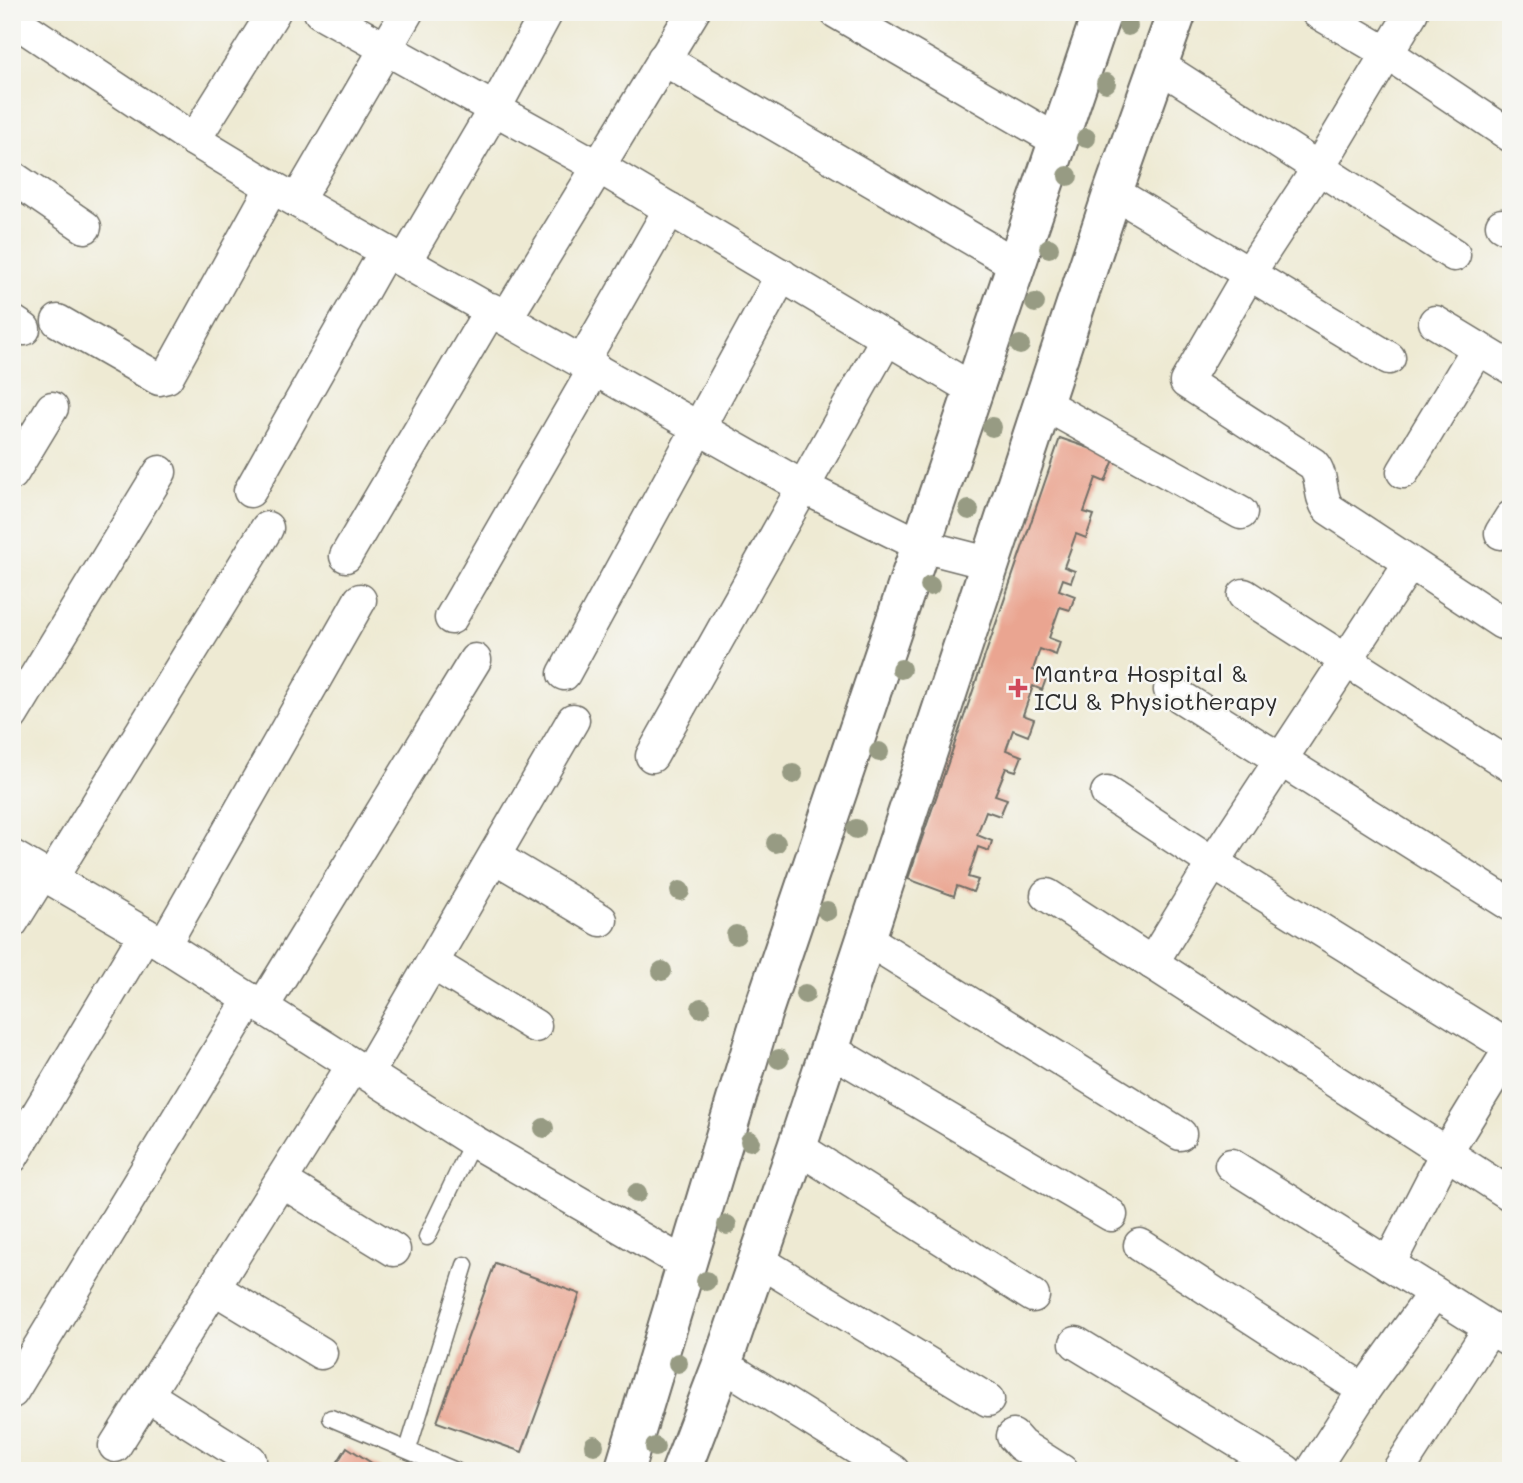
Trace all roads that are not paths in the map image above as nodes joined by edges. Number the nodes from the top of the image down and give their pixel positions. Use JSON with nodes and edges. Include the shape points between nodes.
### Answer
{"nodes":[{"id":1,"x":274,"y":12,"type":"edge"},
{"id":2,"x":320,"y":12,"type":"edge"},
{"id":3,"x":407,"y":12,"type":"edge"},
{"id":4,"x":547,"y":12,"type":"edge"},
{"id":5,"x":693,"y":12,"type":"edge"},
{"id":6,"x":836,"y":12,"type":"edge"},
{"id":7,"x":1177,"y":12,"type":"edge"},
{"id":8,"x":1317,"y":12,"type":"edge"},
{"id":9,"x":1412,"y":12,"type":"edge"},
{"id":10,"x":1096,"y":15,"type":"edge"},
{"id":11,"x":12,"y":19,"type":"edge"},
{"id":12,"x":386,"y":49,"type":"junction"},
{"id":13,"x":1387,"y":53,"type":"junction"},
{"id":14,"x":663,"y":60,"type":"junction"},
{"id":15,"x":1158,"y":65,"type":"junction"},
{"id":16,"x":495,"y":108,"type":"junction"},
{"id":17,"x":1511,"y":136,"type":"edge"},
{"id":18,"x":194,"y":140,"type":"junction"},
{"id":19,"x":1058,"y":141,"type":"junction"},
{"id":20,"x":599,"y":167,"type":"junction"},
{"id":21,"x":1319,"y":167,"type":"junction"},
{"id":22,"x":12,"y":177,"type":"edge"},
{"id":23,"x":1113,"y":192,"type":"junction"},
{"id":24,"x":285,"y":194,"type":"junction"},
{"id":25,"x":670,"y":209,"type":"junction"},
{"id":26,"x":85,"y":227,"type":"dead end"},
{"id":27,"x":1454,"y":255,"type":"dead end"},
{"id":28,"x":395,"y":256,"type":"junction"},
{"id":29,"x":1017,"y":265,"type":"junction"},
{"id":30,"x":1250,"y":272,"type":"junction"},
{"id":31,"x":782,"y":275,"type":"junction"},
{"id":32,"x":499,"y":313,"type":"junction"},
{"id":33,"x":58,"y":321,"type":"dead end"},
{"id":34,"x":1435,"y":323,"type":"dead end"},
{"id":35,"x":887,"y":338,"type":"junction"},
{"id":36,"x":1478,"y":348,"type":"junction"},
{"id":37,"x":1390,"y":358,"type":"dead end"},
{"id":38,"x":589,"y":364,"type":"junction"},
{"id":39,"x":1511,"y":368,"type":"edge"},
{"id":40,"x":974,"y":390,"type":"junction"},
{"id":41,"x":1044,"y":404,"type":"junction"},
{"id":42,"x":52,"y":408,"type":"dead end"},
{"id":43,"x":698,"y":425,"type":"junction"},
{"id":44,"x":1403,"y":471,"type":"dead end"},
{"id":45,"x":160,"y":472,"type":"dead end"},
{"id":46,"x":12,"y":474,"type":"edge"},
{"id":47,"x":805,"y":488,"type":"junction"},
{"id":48,"x":250,"y":491,"type":"dead end"},
{"id":49,"x":1241,"y":513,"type":"dead end"},
{"id":50,"x":267,"y":528,"type":"dead end"},
{"id":51,"x":922,"y":545,"type":"junction"},
{"id":52,"x":346,"y":556,"type":"dead end"},
{"id":53,"x":1410,"y":563,"type":"junction"},
{"id":54,"x":992,"y":564,"type":"junction"},
{"id":55,"x":1244,"y":595,"type":"dead end"},
{"id":56,"x":360,"y":600,"type":"dead end"},
{"id":57,"x":451,"y":618,"type":"dead end"},
{"id":58,"x":1503,"y":623,"type":"dead end"},
{"id":59,"x":475,"y":660,"type":"dead end"},
{"id":60,"x":1346,"y":662,"type":"junction"},
{"id":61,"x":564,"y":674,"type":"dead end"},
{"id":62,"x":1170,"y":690,"type":"dead end"},
{"id":63,"x":12,"y":715,"type":"edge"},
{"id":64,"x":573,"y":720,"type":"dead end"},
{"id":65,"x":652,"y":757,"type":"dead end"},
{"id":66,"x":1282,"y":762,"type":"junction"},
{"id":67,"x":1511,"y":766,"type":"edge"},
{"id":68,"x":1107,"y":793,"type":"dead end"},
{"id":69,"x":12,"y":856,"type":"edge"},
{"id":70,"x":495,"y":856,"type":"junction"},
{"id":71,"x":1213,"y":863,"type":"junction"},
{"id":72,"x":47,"y":876,"type":"junction"},
{"id":73,"x":1047,"y":895,"type":"dead end"},
{"id":74,"x":1511,"y":905,"type":"edge"},
{"id":75,"x":601,"y":920,"type":"dead end"},
{"id":76,"x":12,"y":922,"type":"edge"},
{"id":77,"x":865,"y":938,"type":"junction"},
{"id":78,"x":154,"y":939,"type":"junction"},
{"id":79,"x":1152,"y":963,"type":"junction"},
{"id":80,"x":432,"y":964,"type":"junction"},
{"id":81,"x":256,"y":1003,"type":"junction"},
{"id":82,"x":535,"y":1026,"type":"dead end"},
{"id":83,"x":1511,"y":1048,"type":"edge"},
{"id":84,"x":829,"y":1049,"type":"junction"},
{"id":85,"x":361,"y":1069,"type":"junction"},
{"id":86,"x":1180,"y":1134,"type":"dead end"},
{"id":87,"x":473,"y":1141,"type":"junction"},
{"id":88,"x":797,"y":1147,"type":"junction"},
{"id":89,"x":1446,"y":1153,"type":"junction"},
{"id":90,"x":12,"y":1157,"type":"edge"},
{"id":91,"x":1231,"y":1165,"type":"dead end"},
{"id":92,"x":281,"y":1181,"type":"junction"},
{"id":93,"x":1511,"y":1195,"type":"edge"},
{"id":94,"x":1111,"y":1215,"type":"dead end"},
{"id":95,"x":427,"y":1237,"type":"dead end"},
{"id":96,"x":1140,"y":1245,"type":"dead end"},
{"id":97,"x":394,"y":1250,"type":"dead end"},
{"id":98,"x":757,"y":1259,"type":"junction"},
{"id":99,"x":685,"y":1264,"type":"junction"},
{"id":100,"x":1389,"y":1264,"type":"junction"},
{"id":101,"x":465,"y":1265,"type":"dead end"},
{"id":102,"x":214,"y":1288,"type":"junction"},
{"id":103,"x":1434,"y":1293,"type":"junction"},
{"id":104,"x":1033,"y":1296,"type":"dead end"},
{"id":105,"x":1500,"y":1334,"type":"edge"},
{"id":106,"x":1076,"y":1343,"type":"dead end"},
{"id":107,"x":321,"y":1353,"type":"dead end"},
{"id":108,"x":722,"y":1364,"type":"junction"},
{"id":109,"x":1364,"y":1390,"type":"junction"},
{"id":110,"x":12,"y":1392,"type":"edge"},
{"id":111,"x":148,"y":1395,"type":"junction"},
{"id":112,"x":988,"y":1400,"type":"dead end"},
{"id":113,"x":331,"y":1418,"type":"dead end"},
{"id":114,"x":1013,"y":1436,"type":"dead end"},
{"id":115,"x":116,"y":1446,"type":"dead end"},
{"id":116,"x":408,"y":1449,"type":"junction"},
{"id":117,"x":250,"y":1460,"type":"dead end"},
{"id":118,"x":685,"y":1469,"type":"edge"},
{"id":119,"x":456,"y":1471,"type":"edge"},
{"id":120,"x":624,"y":1471,"type":"edge"},
{"id":121,"x":893,"y":1471,"type":"edge"},
{"id":122,"x":1062,"y":1471,"type":"edge"},
{"id":123,"x":1286,"y":1471,"type":"edge"},
{"id":124,"x":1312,"y":1471,"type":"edge"},
{"id":125,"x":1398,"y":1471,"type":"edge"}],
"edges":[{"from":1,"to":18,"type":"street"},
{"from":2,"to":12,"type":"street"},
{"from":3,"to":12,"type":"street"},
{"from":4,"to":16,"type":"street"},
{"from":5,"to":14,"type":"street"},
{"from":6,"to":19,"type":"street"},
{"from":7,"to":15,"type":"street"},
{"from":8,"to":13,"type":"street"},
{"from":9,"to":13,"type":"street"},
{"from":10,"to":19,"type":"street"},
{"from":11,"to":18,"type":"street"},
{"from":12,"to":16,"type":"street"},
{"from":12,"to":24,"type":"street"},
{"from":13,"to":17,"type":"street"},
{"from":13,"to":21,"type":"street"},
{"from":14,"to":20,"type":"street"},
{"from":14,"to":29,"type":"street"},
{"from":15,"to":21,"type":"street"},
{"from":15,"to":23,"type":"street"},
{"from":16,"to":20,"type":"street"},
{"from":16,"to":28,"type":"street"},
{"from":18,"to":24,"type":"street"},
{"from":19,"to":29,"type":"street"},
{"from":20,"to":25,"type":"street"},
{"from":20,"to":32,"type":"street"},
{"from":21,"to":27,"type":"street"},
{"from":21,"to":30,"type":"street"},
{"from":22,"to":26,"type":"street"},
{"from":23,"to":30,"type":"street"},
{"from":23,"to":41,"type":"street"},
{"from":24,"to":28,"type":"street"},
{"from":24,"to":33,"type":"street","via":[[167,377],[159,379]]},
{"from":25,"to":31,"type":"street"},
{"from":25,"to":38,"type":"street"},
{"from":28,"to":32,"type":"street"},
{"from":28,"to":48,"type":"street"},
{"from":29,"to":40,"type":"street"},
{"from":30,"to":37,"type":"street"},
{"from":30,"to":53,"type":"street","via":[[1186,378],[1188,384],[1313,464],[1326,507]]},
{"from":31,"to":35,"type":"street"},
{"from":31,"to":43,"type":"street"},
{"from":32,"to":38,"type":"street"},
{"from":32,"to":52,"type":"street"},
{"from":34,"to":36,"type":"street"},
{"from":35,"to":40,"type":"street"},
{"from":35,"to":47,"type":"street"},
{"from":36,"to":39,"type":"street"},
{"from":36,"to":44,"type":"street"},
{"from":38,"to":43,"type":"street"},
{"from":38,"to":57,"type":"street"},
{"from":40,"to":51,"type":"street"},
{"from":41,"to":49,"type":"street"},
{"from":41,"to":54,"type":"street"},
{"from":42,"to":46,"type":"street"},
{"from":43,"to":47,"type":"street"},
{"from":43,"to":61,"type":"street"},
{"from":45,"to":63,"type":"street"},
{"from":47,"to":51,"type":"street"},
{"from":47,"to":65,"type":"street"},
{"from":50,"to":72,"type":"street"},
{"from":51,"to":54,"type":"street"},
{"from":51,"to":99,"type":"street","via":[[762,1014]]},
{"from":53,"to":58,"type":"street"},
{"from":53,"to":60,"type":"street"},
{"from":54,"to":77,"type":"street"},
{"from":55,"to":60,"type":"street"},
{"from":56,"to":78,"type":"street"},
{"from":59,"to":81,"type":"street"},
{"from":60,"to":66,"type":"street"},
{"from":60,"to":67,"type":"street"},
{"from":62,"to":66,"type":"street"},
{"from":64,"to":70,"type":"street"},
{"from":66,"to":71,"type":"street"},
{"from":66,"to":74,"type":"street"},
{"from":68,"to":71,"type":"street"},
{"from":69,"to":72,"type":"street"},
{"from":70,"to":75,"type":"street"},
{"from":70,"to":80,"type":"street"},
{"from":71,"to":79,"type":"street"},
{"from":71,"to":83,"type":"street"},
{"from":72,"to":76,"type":"street"},
{"from":72,"to":78,"type":"street"},
{"from":73,"to":79,"type":"street"},
{"from":77,"to":84,"type":"street"},
{"from":77,"to":86,"type":"street"},
{"from":78,"to":81,"type":"street"},
{"from":78,"to":90,"type":"street"},
{"from":79,"to":89,"type":"street"},
{"from":80,"to":82,"type":"street"},
{"from":80,"to":85,"type":"street"},
{"from":81,"to":85,"type":"street"},
{"from":81,"to":110,"type":"street"},
{"from":83,"to":89,"type":"street"},
{"from":84,"to":88,"type":"street"},
{"from":84,"to":94,"type":"street"},
{"from":85,"to":87,"type":"street"},
{"from":85,"to":92,"type":"street"},
{"from":87,"to":95,"type":"lane"},
{"from":87,"to":99,"type":"street"},
{"from":88,"to":98,"type":"street"},
{"from":88,"to":104,"type":"street"},
{"from":89,"to":93,"type":"street"},
{"from":89,"to":100,"type":"street"},
{"from":91,"to":100,"type":"street"},
{"from":92,"to":97,"type":"street"},
{"from":92,"to":102,"type":"street"},
{"from":96,"to":109,"type":"street"},
{"from":98,"to":108,"type":"street"},
{"from":98,"to":112,"type":"street"},
{"from":99,"to":120,"type":"street"},
{"from":100,"to":103,"type":"street"},
{"from":101,"to":116,"type":"lane"},
{"from":102,"to":107,"type":"street"},
{"from":102,"to":111,"type":"street"},
{"from":103,"to":105,"type":"street"},
{"from":103,"to":109,"type":"street"},
{"from":105,"to":125,"type":"street"},
{"from":106,"to":123,"type":"street"},
{"from":108,"to":118,"type":"street"},
{"from":108,"to":121,"type":"street"},
{"from":109,"to":124,"type":"street"},
{"from":111,"to":115,"type":"street"},
{"from":111,"to":117,"type":"street"},
{"from":113,"to":116,"type":"lane"},
{"from":114,"to":122,"type":"street"},
{"from":116,"to":119,"type":"lane"}]}
